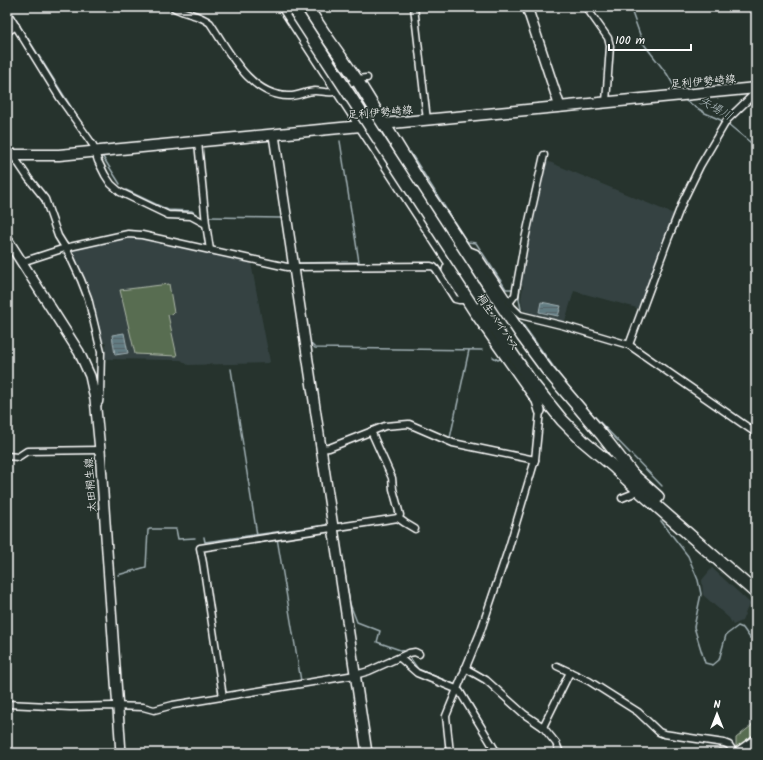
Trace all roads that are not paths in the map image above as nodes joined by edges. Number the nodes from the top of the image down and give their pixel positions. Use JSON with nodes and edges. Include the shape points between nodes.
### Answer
{"nodes":[{"id":1,"x":173,"y":7,"type":"edge"},
{"id":2,"x":307,"y":7,"type":"edge"},
{"id":3,"x":414,"y":7,"type":"edge"},
{"id":4,"x":527,"y":7,"type":"edge"},
{"id":5,"x":586,"y":7,"type":"edge"},
{"id":6,"x":295,"y":8,"type":"edge"},
{"id":7,"x":7,"y":12,"type":"edge"},
{"id":8,"x":16,"y":26,"type":"junction"},
{"id":9,"x":7,"y":32,"type":"edge"},
{"id":10,"x":362,"y":79,"type":"junction"},
{"id":11,"x":755,"y":88,"type":"edge"},
{"id":12,"x":339,"y":91,"type":"junction"},
{"id":13,"x":606,"y":102,"type":"junction"},
{"id":14,"x":560,"y":107,"type":"junction"},
{"id":15,"x":427,"y":120,"type":"junction"},
{"id":16,"x":385,"y":124,"type":"junction"},
{"id":17,"x":362,"y":125,"type":"junction"},
{"id":18,"x":274,"y":135,"type":"junction"},
{"id":19,"x":198,"y":142,"type":"junction"},
{"id":20,"x":94,"y":151,"type":"junction"},
{"id":21,"x":10,"y":155,"type":"edge"},
{"id":22,"x":544,"y":155,"type":"dead end"},
{"id":23,"x":206,"y":219,"type":"junction"},
{"id":24,"x":7,"y":239,"type":"edge"},
{"id":25,"x":65,"y":248,"type":"junction"},
{"id":26,"x":210,"y":250,"type":"junction"},
{"id":27,"x":467,"y":253,"type":"junction"},
{"id":28,"x":22,"y":262,"type":"junction"},
{"id":29,"x":451,"y":263,"type":"junction"},
{"id":30,"x":296,"y":267,"type":"junction"},
{"id":31,"x":486,"y":298,"type":"junction"},
{"id":32,"x":465,"y":300,"type":"junction"},
{"id":33,"x":509,"y":303,"type":"junction"},
{"id":34,"x":628,"y":345,"type":"junction"},
{"id":35,"x":97,"y":405,"type":"junction"},
{"id":36,"x":540,"y":411,"type":"joint"},
{"id":37,"x":370,"y":431,"type":"junction"},
{"id":38,"x":756,"y":433,"type":"edge"},
{"id":39,"x":322,"y":449,"type":"junction"},
{"id":40,"x":100,"y":450,"type":"junction"},
{"id":41,"x":7,"y":456,"type":"edge"},
{"id":42,"x":534,"y":460,"type":"junction"},
{"id":43,"x":621,"y":474,"type":"junction"},
{"id":44,"x":634,"y":476,"type":"junction"},
{"id":45,"x":637,"y":489,"type":"junction"},
{"id":46,"x":622,"y":498,"type":"dead end"},
{"id":47,"x":398,"y":518,"type":"junction"},
{"id":48,"x":333,"y":527,"type":"junction"},
{"id":49,"x":415,"y":529,"type":"dead end"},
{"id":50,"x":756,"y":583,"type":"edge"},
{"id":51,"x":756,"y":594,"type":"edge"},
{"id":52,"x":419,"y":654,"type":"dead end"},
{"id":53,"x":404,"y":655,"type":"junction"},
{"id":54,"x":557,"y":666,"type":"dead end"},
{"id":55,"x":465,"y":668,"type":"junction"},
{"id":56,"x":570,"y":672,"type":"junction"},
{"id":57,"x":355,"y":675,"type":"junction"},
{"id":58,"x":457,"y":687,"type":"junction"},
{"id":59,"x":223,"y":697,"type":"junction"},
{"id":60,"x":7,"y":704,"type":"edge"},
{"id":61,"x":118,"y":706,"type":"junction"},
{"id":62,"x":543,"y":727,"type":"junction"},
{"id":63,"x":756,"y":741,"type":"edge"},
{"id":64,"x":735,"y":751,"type":"edge"},
{"id":65,"x":121,"y":753,"type":"edge"},
{"id":66,"x":367,"y":753,"type":"edge"},
{"id":67,"x":450,"y":753,"type":"edge"},
{"id":68,"x":497,"y":753,"type":"edge"},
{"id":69,"x":560,"y":753,"type":"edge"}],
"edges":[{"from":1,"to":12,"type":"street","via":[[199,16],[210,23],[247,76],[263,89],[273,94],[289,96],[316,91]]},
{"from":2,"to":10,"type":"highway","via":[[326,36]]},
{"from":3,"to":15,"type":"street"},
{"from":4,"to":14,"type":"street"},
{"from":5,"to":13,"type":"street","via":[[608,38],[610,46]]},
{"from":6,"to":12,"type":"highway"},
{"from":6,"to":31,"type":"highway","name":"桐生バイパス"},
{"from":7,"to":8,"type":"street"},
{"from":8,"to":9,"type":"street"},
{"from":8,"to":20,"type":"street","via":[[60,98],[93,145]]},
{"from":10,"to":12,"type":"street"},
{"from":10,"to":16,"type":"highway"},
{"from":11,"to":13,"type":"main road","name":"足利伊勢崎線"},
{"from":11,"to":34,"type":"street","via":[[754,94],[726,123],[700,166]]},
{"from":12,"to":17,"type":"highway"},
{"from":13,"to":14,"type":"main road","name":"足利伊勢崎線"},
{"from":14,"to":15,"type":"main road","name":"足利伊勢崎線"},
{"from":15,"to":16,"type":"main road","name":"足利伊勢崎線"},
{"from":16,"to":17,"type":"main road","name":"足利伊勢崎線"},
{"from":16,"to":27,"type":"highway"},
{"from":17,"to":18,"type":"main road","name":"足利伊勢崎線"},
{"from":17,"to":29,"type":"highway"},
{"from":18,"to":19,"type":"main road","name":"足利伊勢崎線"},
{"from":18,"to":30,"type":"street"},
{"from":19,"to":20,"type":"main road","name":"足利伊勢崎線"},
{"from":19,"to":23,"type":"street"},
{"from":20,"to":21,"type":"main road","name":"足利伊勢崎線","via":[[59,155]]},
{"from":20,"to":23,"type":"street","via":[[105,175],[120,192],[168,215]]},
{"from":21,"to":25,"type":"street","via":[[45,198],[58,236]]},
{"from":22,"to":33,"type":"street","via":[[515,295]]},
{"from":23,"to":26,"type":"street"},
{"from":24,"to":28,"type":"street","name":"太田桐生線"},
{"from":25,"to":26,"type":"street","via":[[128,234]]},
{"from":25,"to":28,"type":"street"},
{"from":25,"to":35,"type":"street","via":[[88,298],[101,352],[100,400]]},
{"from":26,"to":30,"type":"street","via":[[287,268]]},
{"from":27,"to":29,"type":"street"},
{"from":27,"to":33,"type":"street","via":[[476,253]]},
{"from":27,"to":44,"type":"highway","via":[[547,370]]},
{"from":28,"to":35,"type":"street","name":"太田桐生線","via":[[79,352],[90,376]]},
{"from":29,"to":32,"type":"street","via":[[447,270]]},
{"from":29,"to":43,"type":"highway","via":[[532,383],[562,420]]},
{"from":30,"to":32,"type":"street","via":[[431,266],[436,269],[455,299]]},
{"from":30,"to":39,"type":"street"},
{"from":31,"to":43,"type":"highway","name":"桐生バイパス","via":[[546,390]]},
{"from":31,"to":44,"type":"highway","name":"桐生バイパス","via":[[562,400]]},
{"from":32,"to":36,"type":"street","via":[[537,402]]},
{"from":33,"to":34,"type":"street","via":[[520,315]]},
{"from":34,"to":38,"type":"street"},
{"from":35,"to":40,"type":"street","name":"太田桐生線"},
{"from":36,"to":42,"type":"street"},
{"from":37,"to":39,"type":"street"},
{"from":37,"to":42,"type":"street","via":[[385,426],[409,424],[453,443]]},
{"from":37,"to":47,"type":"street","via":[[392,478],[400,515]]},
{"from":39,"to":48,"type":"street"},
{"from":40,"to":41,"type":"street","via":[[27,451],[19,456]]},
{"from":40,"to":61,"type":"street","name":"太田桐生線"},
{"from":42,"to":55,"type":"street","via":[[489,606]]},
{"from":43,"to":45,"type":"highway","name":"桐生バイパス"},
{"from":44,"to":50,"type":"highway","name":"桐生バイパス"},
{"from":45,"to":46,"type":"street"},
{"from":45,"to":51,"type":"highway","name":"桐生バイパス"},
{"from":47,"to":48,"type":"street"},
{"from":47,"to":49,"type":"street"},
{"from":48,"to":57,"type":"street"},
{"from":48,"to":59,"type":"street","via":[[200,548]]},
{"from":52,"to":53,"type":"street","via":[[415,652]]},
{"from":53,"to":57,"type":"street"},
{"from":53,"to":58,"type":"street","via":[[417,672]]},
{"from":54,"to":56,"type":"street"},
{"from":55,"to":58,"type":"street"},
{"from":55,"to":62,"type":"street","via":[[486,680],[524,714]]},
{"from":56,"to":62,"type":"street"},
{"from":56,"to":64,"type":"street","via":[[638,712],[659,732],[724,743]]},
{"from":57,"to":59,"type":"street"},
{"from":57,"to":66,"type":"street"},
{"from":58,"to":67,"type":"street","via":[[446,716]]},
{"from":58,"to":68,"type":"street"},
{"from":59,"to":61,"type":"street","via":[[154,710]]},
{"from":60,"to":61,"type":"street"},
{"from":61,"to":65,"type":"street","name":"太田桐生線"},
{"from":62,"to":69,"type":"street","via":[[556,743]]},
{"from":63,"to":64,"type":"highway"}]}
